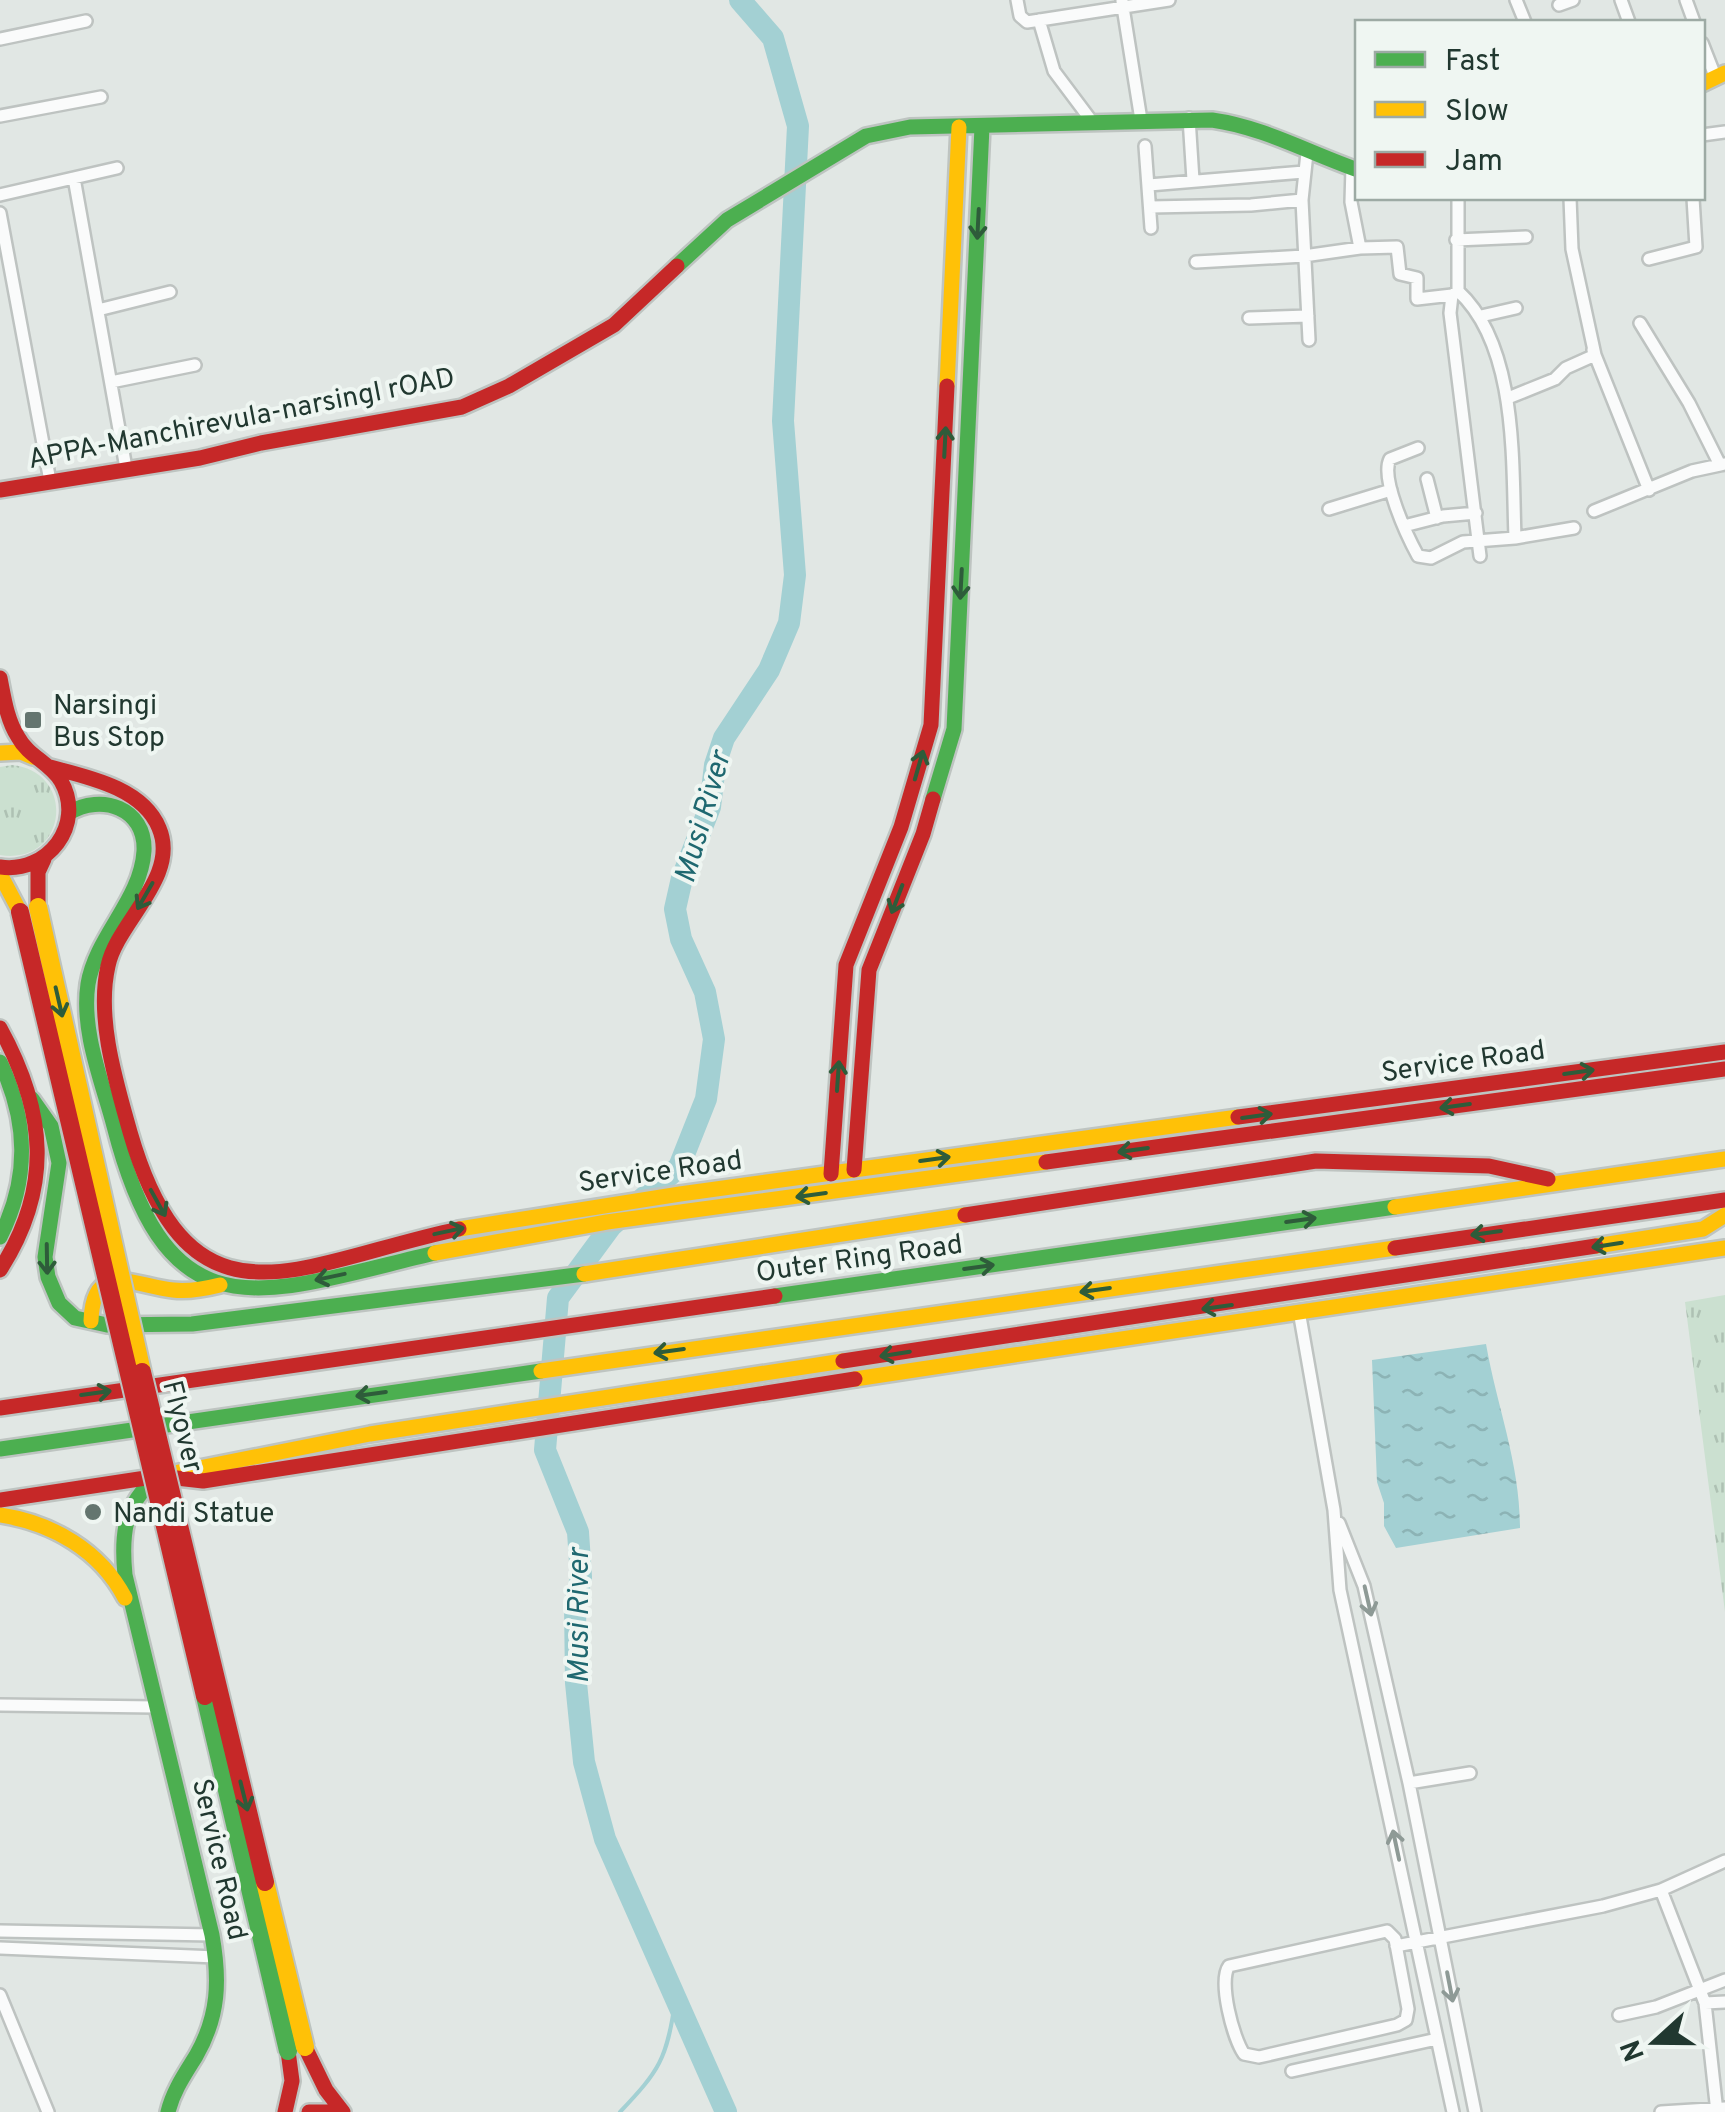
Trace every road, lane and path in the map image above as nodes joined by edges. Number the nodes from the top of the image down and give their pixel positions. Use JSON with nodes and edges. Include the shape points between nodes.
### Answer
{"nodes":[{"id":1,"x":1017,"y":0,"type":"edge"},
{"id":2,"x":1169,"y":0,"type":"edge"},
{"id":3,"x":1573,"y":0,"type":"edge"},
{"id":4,"x":1122,"y":4,"type":"edge"},
{"id":5,"x":1559,"y":5,"type":"dead end"},
{"id":6,"x":1039,"y":20,"type":"junction"},
{"id":7,"x":86,"y":21,"type":"dead end"},
{"id":8,"x":0,"y":39,"type":"edge"},
{"id":9,"x":1705,"y":52,"type":"edge"},
{"id":10,"x":1714,"y":78,"type":"edge"},
{"id":11,"x":101,"y":97,"type":"dead end"},
{"id":12,"x":0,"y":116,"type":"edge"},
{"id":13,"x":1189,"y":118,"type":"junction"},
{"id":14,"x":1141,"y":120,"type":"junction"},
{"id":15,"x":1092,"y":123,"type":"junction"},
{"id":16,"x":959,"y":127,"type":"junction"},
{"id":17,"x":982,"y":127,"type":"junction"},
{"id":18,"x":1145,"y":146,"type":"dead end"},
{"id":19,"x":1307,"y":153,"type":"junction"},
{"id":20,"x":117,"y":168,"type":"dead end"},
{"id":21,"x":1354,"y":168,"type":"edge"},
{"id":22,"x":1304,"y":172,"type":"junction"},
{"id":23,"x":74,"y":178,"type":"junction"},
{"id":24,"x":1193,"y":180,"type":"junction"},
{"id":25,"x":1149,"y":185,"type":"junction"},
{"id":26,"x":0,"y":194,"type":"edge"},
{"id":27,"x":1302,"y":200,"type":"junction"},
{"id":28,"x":1458,"y":200,"type":"edge"},
{"id":29,"x":1570,"y":200,"type":"edge"},
{"id":30,"x":1692,"y":200,"type":"edge"},
{"id":31,"x":1150,"y":206,"type":"junction"},
{"id":32,"x":0,"y":213,"type":"edge"},
{"id":33,"x":1151,"y":228,"type":"dead end"},
{"id":34,"x":1526,"y":237,"type":"dead end"},
{"id":35,"x":1456,"y":240,"type":"junction"},
{"id":36,"x":1360,"y":248,"type":"junction"},
{"id":37,"x":1304,"y":256,"type":"junction"},
{"id":38,"x":1650,"y":259,"type":"dead end"},
{"id":39,"x":1196,"y":262,"type":"dead end"},
{"id":40,"x":170,"y":292,"type":"dead end"},
{"id":41,"x":1455,"y":293,"type":"junction"},
{"id":42,"x":1516,"y":308,"type":"dead end"},
{"id":43,"x":98,"y":310,"type":"junction"},
{"id":44,"x":1308,"y":316,"type":"junction"},
{"id":45,"x":1481,"y":316,"type":"junction"},
{"id":46,"x":1249,"y":318,"type":"dead end"},
{"id":47,"x":1583,"y":322,"type":"dead end"},
{"id":48,"x":1640,"y":323,"type":"dead end"},
{"id":49,"x":1309,"y":340,"type":"dead end"},
{"id":50,"x":1595,"y":355,"type":"junction"},
{"id":51,"x":195,"y":365,"type":"dead end"},
{"id":52,"x":111,"y":382,"type":"junction"},
{"id":53,"x":1508,"y":398,"type":"junction"},
{"id":54,"x":1418,"y":448,"type":"dead end"},
{"id":55,"x":1723,"y":465,"type":"edge"},
{"id":56,"x":126,"y":468,"type":"junction"},
{"id":57,"x":1427,"y":478,"type":"dead end"},
{"id":58,"x":50,"y":481,"type":"junction"},
{"id":59,"x":0,"y":490,"type":"edge"},
{"id":60,"x":1392,"y":490,"type":"junction"},
{"id":61,"x":1649,"y":490,"type":"junction"},
{"id":62,"x":1329,"y":509,"type":"dead end"},
{"id":63,"x":1594,"y":511,"type":"dead end"},
{"id":64,"x":1476,"y":513,"type":"junction"},
{"id":65,"x":1438,"y":518,"type":"junction"},
{"id":66,"x":1404,"y":526,"type":"junction"},
{"id":67,"x":1574,"y":528,"type":"dead end"},
{"id":68,"x":1515,"y":538,"type":"junction"},
{"id":69,"x":1478,"y":540,"type":"junction"},
{"id":70,"x":1480,"y":556,"type":"dead end"},
{"id":71,"x":0,"y":678,"type":"edge"},
{"id":72,"x":0,"y":753,"type":"edge"},
{"id":73,"x":44,"y":763,"type":"junction"},
{"id":74,"x":70,"y":814,"type":"junction"},
{"id":75,"x":44,"y":859,"type":"junction"},
{"id":76,"x":0,"y":871,"type":"edge"},
{"id":77,"x":29,"y":910,"type":"junction"},
{"id":78,"x":0,"y":1028,"type":"edge"},
{"id":79,"x":1725,"y":1052,"type":"edge"},
{"id":80,"x":0,"y":1062,"type":"edge"},
{"id":81,"x":1725,"y":1069,"type":"edge"},
{"id":82,"x":32,"y":1100,"type":"junction"},
{"id":83,"x":1725,"y":1159,"type":"edge"},
{"id":84,"x":854,"y":1170,"type":"junction"},
{"id":85,"x":831,"y":1174,"type":"junction"},
{"id":86,"x":1562,"y":1182,"type":"junction"},
{"id":87,"x":771,"y":1191,"type":"junction"},
{"id":88,"x":1725,"y":1200,"type":"edge"},
{"id":89,"x":1725,"y":1215,"type":"edge"},
{"id":90,"x":526,"y":1226,"type":"junction"},
{"id":91,"x":0,"y":1237,"type":"edge"},
{"id":92,"x":1725,"y":1248,"type":"edge"},
{"id":93,"x":0,"y":1270,"type":"edge"},
{"id":94,"x":220,"y":1285,"type":"junction"},
{"id":95,"x":1299,"y":1311,"type":"junction"},
{"id":96,"x":91,"y":1321,"type":"junction"},
{"id":97,"x":0,"y":1408,"type":"edge"},
{"id":98,"x":467,"y":1428,"type":"junction"},
{"id":99,"x":0,"y":1448,"type":"edge"},
{"id":100,"x":159,"y":1476,"type":"junction"},
{"id":101,"x":0,"y":1500,"type":"edge"},
{"id":102,"x":1334,"y":1510,"type":"junction"},
{"id":103,"x":0,"y":1514,"type":"edge"},
{"id":104,"x":130,"y":1611,"type":"junction"},
{"id":105,"x":0,"y":1705,"type":"edge"},
{"id":106,"x":156,"y":1707,"type":"junction"},
{"id":107,"x":1393,"y":1713,"type":"junction"},
{"id":108,"x":1368,"y":1718,"type":"junction"},
{"id":109,"x":1470,"y":1773,"type":"dead end"},
{"id":110,"x":1409,"y":1783,"type":"junction"},
{"id":111,"x":1725,"y":1861,"type":"edge"},
{"id":112,"x":1430,"y":1887,"type":"junction"},
{"id":113,"x":1661,"y":1890,"type":"junction"},
{"id":114,"x":1406,"y":1892,"type":"junction"},
{"id":115,"x":0,"y":1931,"type":"edge"},
{"id":116,"x":212,"y":1935,"type":"junction"},
{"id":117,"x":1440,"y":1938,"type":"junction"},
{"id":118,"x":1417,"y":1942,"type":"junction"},
{"id":119,"x":1396,"y":1946,"type":"junction"},
{"id":120,"x":0,"y":1948,"type":"edge"},
{"id":121,"x":216,"y":1957,"type":"junction"},
{"id":122,"x":1422,"y":1965,"type":"junction"},
{"id":123,"x":1400,"y":1969,"type":"junction"},
{"id":124,"x":1725,"y":1980,"type":"edge"},
{"id":125,"x":0,"y":1995,"type":"edge"},
{"id":126,"x":1703,"y":1997,"type":"junction"},
{"id":127,"x":1725,"y":2002,"type":"edge"},
{"id":128,"x":1618,"y":2016,"type":"dead end"},
{"id":129,"x":1438,"y":2039,"type":"junction"},
{"id":130,"x":296,"y":2049,"type":"junction"},
{"id":131,"x":1466,"y":2069,"type":"junction"},
{"id":132,"x":1292,"y":2072,"type":"dead end"},
{"id":133,"x":1445,"y":2074,"type":"junction"},
{"id":134,"x":1720,"y":2109,"type":"edge"},
{"id":135,"x":48,"y":2112,"type":"edge"},
{"id":136,"x":168,"y":2112,"type":"edge"},
{"id":137,"x":285,"y":2112,"type":"edge"},
{"id":138,"x":309,"y":2112,"type":"edge"},
{"id":139,"x":333,"y":2112,"type":"edge"},
{"id":140,"x":343,"y":2112,"type":"edge"},
{"id":141,"x":1453,"y":2112,"type":"edge"},
{"id":142,"x":1475,"y":2112,"type":"edge"},
{"id":143,"x":1660,"y":2112,"type":"edge"}],
"edges":[{"from":1,"to":6,"type":"street","via":[[1023,20]]},
{"from":2,"to":4,"type":"street"},
{"from":3,"to":5,"type":"street"},
{"from":4,"to":6,"type":"street"},
{"from":4,"to":14,"type":"street"},
{"from":6,"to":15,"type":"street","via":[[1054,71]]},
{"from":7,"to":8,"type":"street"},
{"from":9,"to":10,"type":"street"},
{"from":11,"to":12,"type":"street"},
{"from":13,"to":14,"type":"main road","name":"APPA-Manchirevula-narsingI rOAD"},
{"from":13,"to":19,"type":"main road","name":"APPA-Manchirevula-narsingI rOAD","via":[[1250,126]]},
{"from":13,"to":24,"type":"street"},
{"from":14,"to":15,"type":"main road","name":"APPA-Manchirevula-narsingI rOAD"},
{"from":15,"to":17,"type":"main road","name":"APPA-Manchirevula-narsingI rOAD"},
{"from":16,"to":17,"type":"main road","name":"APPA-Manchirevula-narsingI rOAD"},
{"from":16,"to":56,"type":"main road","name":"APPA-Manchirevula-narsingI rOAD","via":[[866,136],[727,220],[614,324],[462,406]]},
{"from":85,"to":16,"type":"main road","one_way":true,"via":[[846,965],[931,724]]},
{"from":17,"to":84,"type":"main road","one_way":true,"via":[[954,729],[869,970]]},
{"from":18,"to":25,"type":"street"},
{"from":19,"to":21,"type":"main road","name":"APPA-Manchirevula-narsingI rOAD"},
{"from":19,"to":22,"type":"street"},
{"from":20,"to":23,"type":"street"},
{"from":21,"to":36,"type":"street","via":[[1351,202]]},
{"from":22,"to":24,"type":"street"},
{"from":22,"to":27,"type":"street"},
{"from":23,"to":26,"type":"street"},
{"from":23,"to":43,"type":"street"},
{"from":24,"to":25,"type":"street"},
{"from":25,"to":31,"type":"street"},
{"from":27,"to":31,"type":"street"},
{"from":27,"to":37,"type":"street"},
{"from":28,"to":35,"type":"street"},
{"from":29,"to":50,"type":"street","via":[[1572,249]]},
{"from":30,"to":38,"type":"street","via":[[1696,247]]},
{"from":31,"to":33,"type":"street"},
{"from":32,"to":58,"type":"street"},
{"from":34,"to":35,"type":"street"},
{"from":35,"to":41,"type":"street"},
{"from":36,"to":37,"type":"street"},
{"from":36,"to":41,"type":"street","via":[[1397,247],[1400,274],[1417,278],[1417,299]]},
{"from":37,"to":39,"type":"street"},
{"from":37,"to":44,"type":"street"},
{"from":40,"to":43,"type":"street"},
{"from":41,"to":45,"type":"street"},
{"from":41,"to":64,"type":"street","via":[[1450,313]]},
{"from":42,"to":45,"type":"street"},
{"from":43,"to":52,"type":"street"},
{"from":44,"to":46,"type":"street"},
{"from":44,"to":49,"type":"street"},
{"from":45,"to":53,"type":"street"},
{"from":47,"to":50,"type":"street"},
{"from":48,"to":55,"type":"street"},
{"from":50,"to":53,"type":"street"},
{"from":50,"to":61,"type":"street"},
{"from":51,"to":52,"type":"street"},
{"from":52,"to":56,"type":"street"},
{"from":53,"to":68,"type":"street"},
{"from":54,"to":60,"type":"street","via":[[1386,461]]},
{"from":55,"to":61,"type":"street"},
{"from":56,"to":58,"type":"main road","name":"APPA-Manchirevula-narsingI rOAD"},
{"from":57,"to":65,"type":"street"},
{"from":58,"to":59,"type":"main road","name":"APPA-Manchirevula-narsingI rOAD"},
{"from":60,"to":62,"type":"street"},
{"from":60,"to":66,"type":"street"},
{"from":61,"to":63,"type":"street"},
{"from":64,"to":65,"type":"street"},
{"from":64,"to":69,"type":"street"},
{"from":65,"to":66,"type":"street"},
{"from":66,"to":69,"type":"street","via":[[1423,559]]},
{"from":67,"to":68,"type":"street"},
{"from":68,"to":69,"type":"street"},
{"from":69,"to":70,"type":"street"},
{"from":71,"to":73,"type":"main road","via":[[22,744]]},
{"from":72,"to":73,"type":"main road","name":"Service Road","via":[[21,752]]},
{"from":73,"to":74,"type":"main road","via":[[68,796]]},
{"from":73,"to":90,"type":"main road","name":"Service Road","one_way":true,"via":[[133,796],[158,826],[159,870],[114,949],[103,1003],[142,1168],[166,1218],[190,1246],[214,1265],[256,1271],[430,1235]]},
{"from":74,"to":75,"type":"main road","via":[[57,847]]},
{"from":74,"to":94,"type":"main road","name":"Service Road","via":[[86,802],[110,803],[130,814],[143,835],[138,875],[91,967],[90,1026],[140,1207],[172,1256]]},
{"from":75,"to":76,"type":"main road"},
{"from":75,"to":77,"type":"main road","name":"Flyover"},
{"from":76,"to":77,"type":"main road","name":"Flyover"},
{"from":77,"to":130,"type":"main road","name":"Flyover","bridge":true},
{"from":78,"to":82,"type":"main road"},
{"from":84,"to":79,"type":"main road","name":"Service Road","one_way":true},
{"from":80,"to":91,"type":"main road","via":[[24,1132],[24,1162]]},
{"from":81,"to":87,"type":"main road","name":"Service Road","one_way":true},
{"from":82,"to":93,"type":"main road","via":[[38,1172],[23,1229]]},
{"from":82,"to":96,"type":"main road","one_way":true,"via":[[50,1126],[59,1163],[45,1256],[48,1277],[59,1302],[75,1318]]},
{"from":83,"to":86,"type":"main road","name":"Outer Ring Road"},
{"from":84,"to":85,"type":"main road","name":"Service Road"},
{"from":85,"to":87,"type":"main road","name":"Service Road"},
{"from":86,"to":96,"type":"main road","via":[[1488,1166],[1316,1161],[524,1283],[192,1324]]},
{"from":97,"to":86,"type":"main road","name":"Outer Ring Road","one_way":true},
{"from":87,"to":90,"type":"main road","name":"Service Road"},
{"from":88,"to":99,"type":"main road","one_way":true},
{"from":89,"to":98,"type":"main road","one_way":true,"via":[[1703,1229],[651,1390]]},
{"from":90,"to":94,"type":"main road","name":"Service Road","one_way":true,"via":[[306,1282]]},
{"from":92,"to":95,"type":"main road"},
{"from":94,"to":96,"type":"main road","via":[[173,1290],[118,1279],[99,1289]]},
{"from":95,"to":98,"type":"main road","via":[[736,1399]]},
{"from":95,"to":102,"type":"street"},
{"from":98,"to":100,"type":"main road","via":[[241,1456]]},
{"from":100,"to":101,"type":"main road"},
{"from":100,"to":104,"type":"main road","name":"Service Road","via":[[129,1504],[122,1564]]},
{"from":102,"to":107,"type":"street","one_way":true,"via":[[1364,1586]]},
{"from":102,"to":108,"type":"street","via":[[1340,1590]]},
{"from":103,"to":104,"type":"main road","name":"Service Road","via":[[56,1531],[82,1550],[122,1590]]},
{"from":104,"to":106,"type":"main road","name":"Service Road"},
{"from":105,"to":106,"type":"street"},
{"from":106,"to":116,"type":"main road","name":"Service Road"},
{"from":107,"to":108,"type":"street"},
{"from":107,"to":110,"type":"street"},
{"from":114,"to":108,"type":"street","one_way":true},
{"from":109,"to":110,"type":"street"},
{"from":110,"to":112,"type":"street"},
{"from":111,"to":113,"type":"street"},
{"from":112,"to":114,"type":"street"},
{"from":112,"to":117,"type":"street"},
{"from":113,"to":117,"type":"street"},
{"from":113,"to":126,"type":"street"},
{"from":114,"to":118,"type":"street"},
{"from":115,"to":116,"type":"street"},
{"from":116,"to":121,"type":"main road","name":"Service Road"},
{"from":117,"to":118,"type":"street"},
{"from":117,"to":131,"type":"street","one_way":true},
{"from":118,"to":119,"type":"street"},
{"from":118,"to":122,"type":"street"},
{"from":119,"to":123,"type":"street"},
{"from":119,"to":123,"type":"street","via":[[1387,1931],[1229,1966],[1224,1980],[1239,2047],[1259,2057],[1402,2023],[1408,2009]]},
{"from":120,"to":121,"type":"street"},
{"from":121,"to":136,"type":"main road","name":"Service Road","via":[[218,2010]]},
{"from":122,"to":123,"type":"street"},
{"from":122,"to":129,"type":"street"},
{"from":124,"to":126,"type":"street"},
{"from":125,"to":135,"type":"street"},
{"from":126,"to":127,"type":"street"},
{"from":126,"to":128,"type":"street"},
{"from":126,"to":134,"type":"street"},
{"from":129,"to":132,"type":"street"},
{"from":129,"to":133,"type":"street"},
{"from":130,"to":137,"type":"main road","name":"Flyover"},
{"from":130,"to":140,"type":"main road","name":"Flyover"},
{"from":131,"to":133,"type":"street"},
{"from":131,"to":142,"type":"street"},
{"from":133,"to":141,"type":"street"},
{"from":134,"to":143,"type":"street"},
{"from":138,"to":139,"type":"main road"}]}
